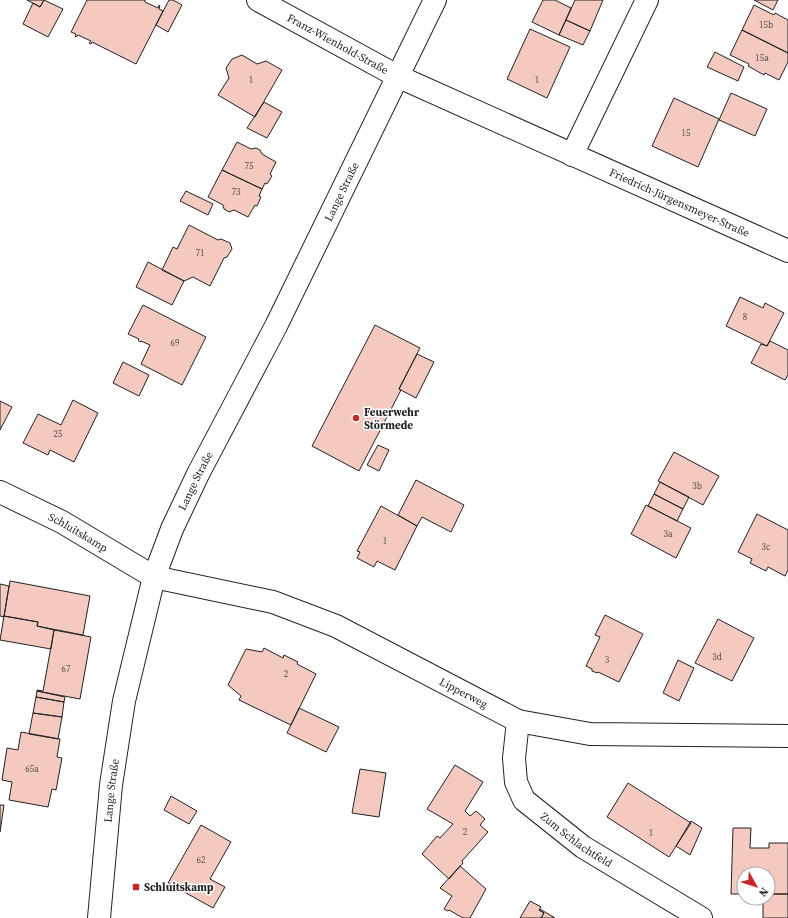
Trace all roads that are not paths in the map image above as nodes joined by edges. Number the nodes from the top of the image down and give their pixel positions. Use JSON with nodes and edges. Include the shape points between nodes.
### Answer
{"nodes":[{"id":1,"x":258,"y":0,"type":"edge"},
{"id":2,"x":435,"y":0,"type":"edge"},
{"id":3,"x":647,"y":0,"type":"edge"},
{"id":4,"x":397,"y":76,"type":"junction"},
{"id":5,"x":572,"y":155,"type":"junction"},
{"id":6,"x":788,"y":251,"type":"edge"},
{"id":7,"x":0,"y":492,"type":"edge"},
{"id":8,"x":154,"y":577,"type":"junction"},
{"id":9,"x":518,"y":721,"type":"junction"},
{"id":10,"x":788,"y":736,"type":"edge"},
{"id":11,"x":99,"y":918,"type":"edge"},
{"id":12,"x":701,"y":918,"type":"edge"}],
"edges":[{"from":1,"to":4,"type":"street","name":"Franz-Wienhold-Straße"},
{"from":2,"to":4,"type":"street","name":"Lange Straße"},
{"from":3,"to":5,"type":"street"},
{"from":4,"to":5,"type":"street","name":"Friedrich-Jürgensmeyer-Straße"},
{"from":4,"to":8,"type":"street","name":"Lange Straße","via":[[276,326],[195,481],[172,529]]},
{"from":5,"to":6,"type":"street","name":"Friedrich-Jürgensmeyer-Straße"},
{"from":7,"to":8,"type":"street","name":"Schluitskamp","via":[[62,522]]},
{"from":8,"to":9,"type":"street","name":"Lipperweg","via":[[273,602],[336,626]]},
{"from":8,"to":11,"type":"street","name":"Lange Straße","via":[[124,701],[111,785]]},
{"from":9,"to":10,"type":"street","name":"Lipperweg","via":[[590,734]]},
{"from":9,"to":12,"type":"street","name":"Zum Schlachtfeld","via":[[514,758],[516,782],[524,800],[583,847]]}]}
